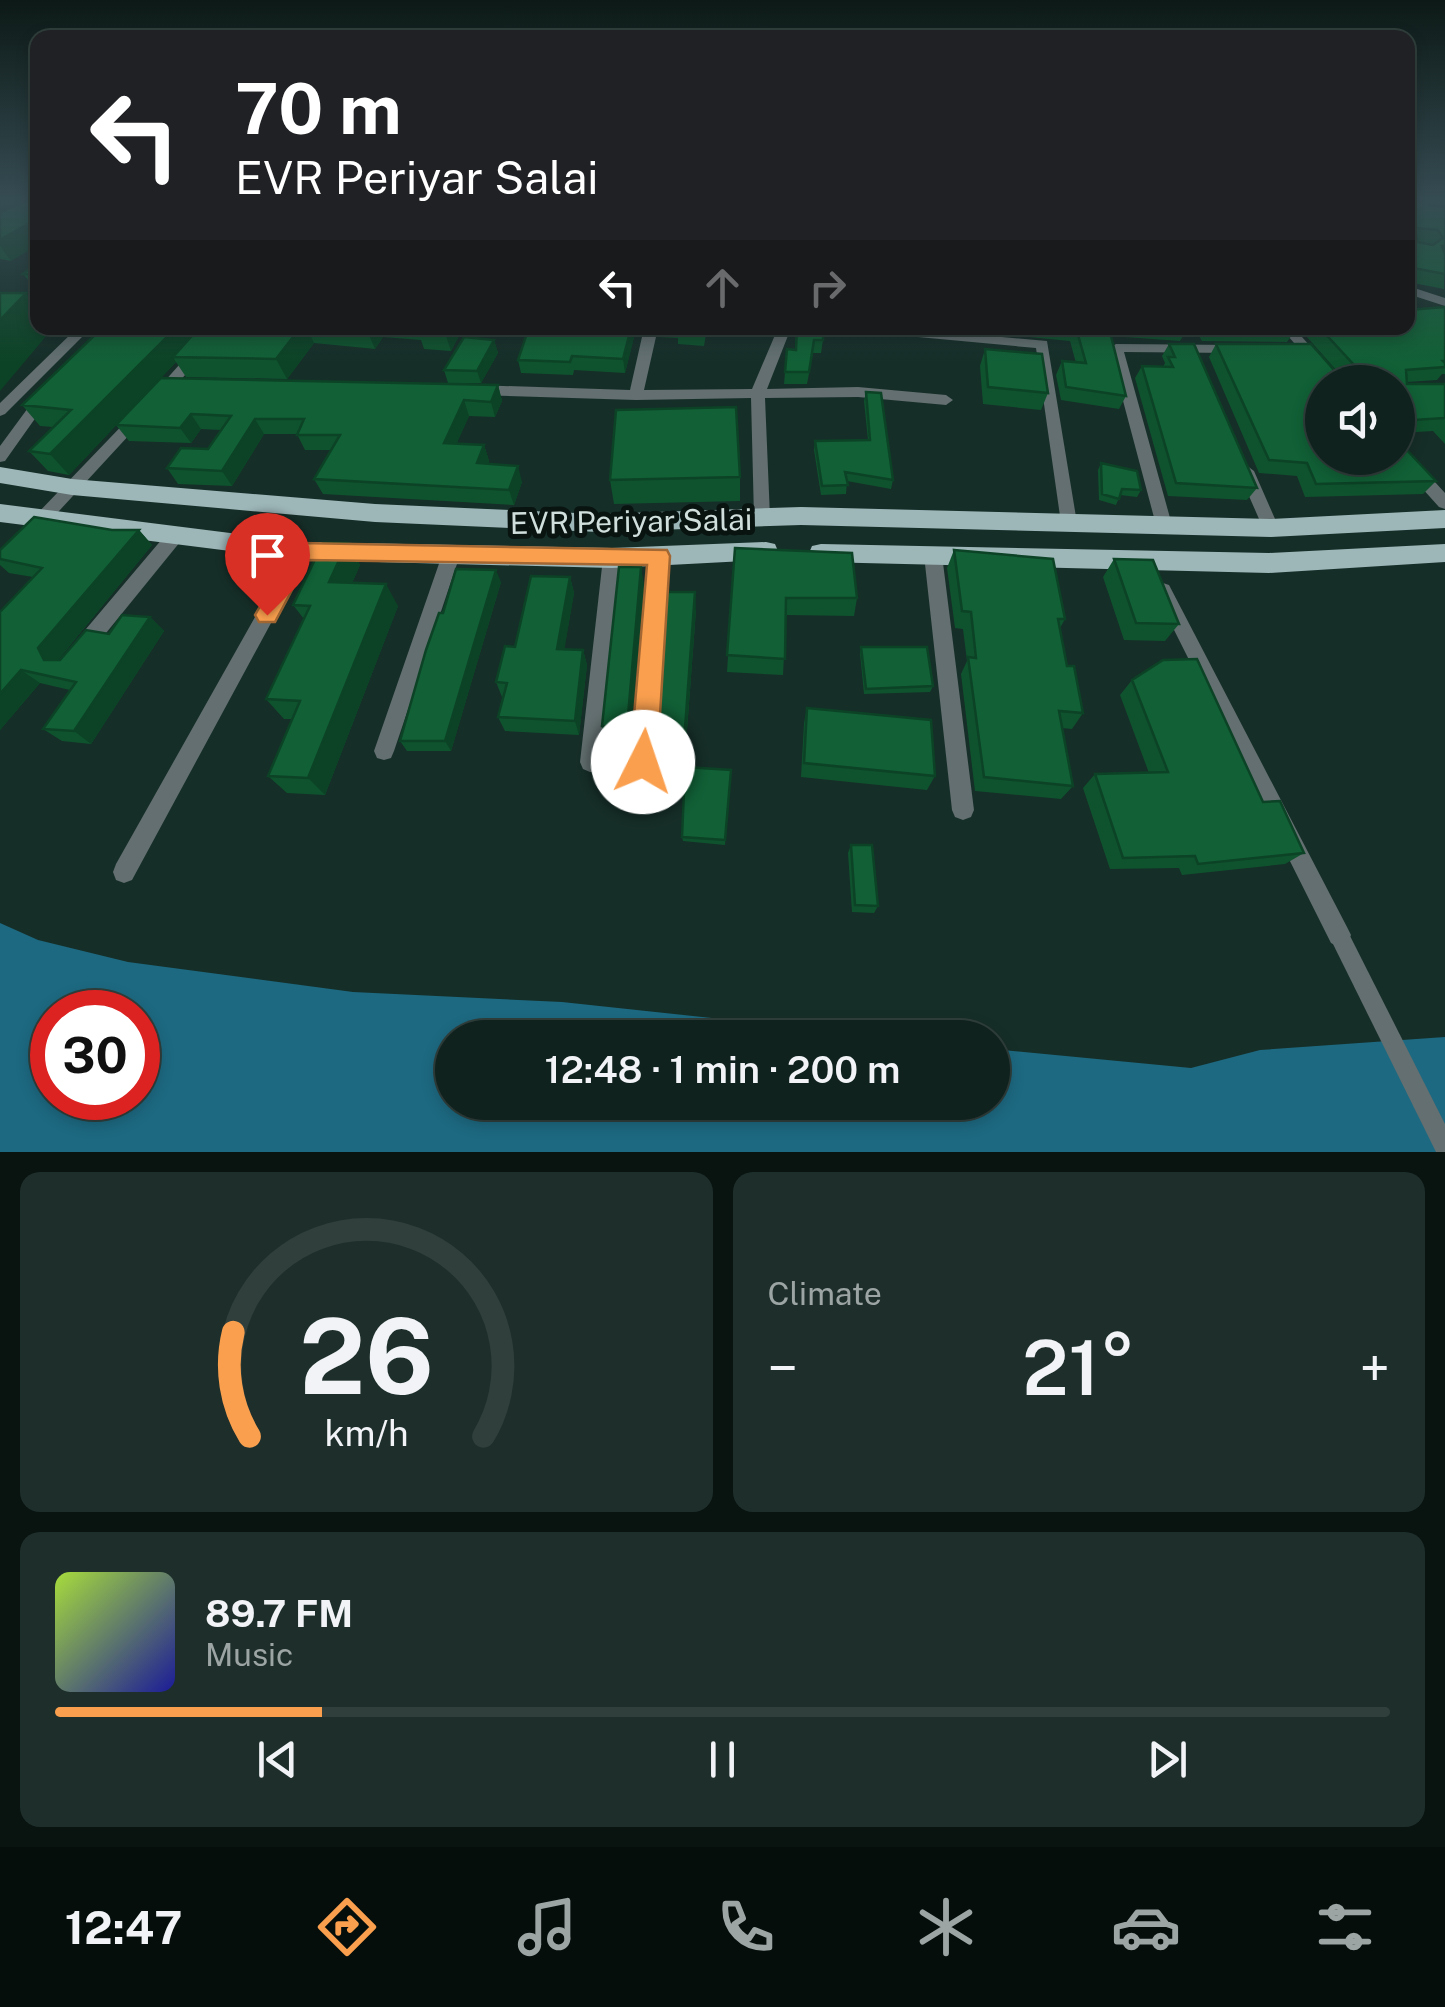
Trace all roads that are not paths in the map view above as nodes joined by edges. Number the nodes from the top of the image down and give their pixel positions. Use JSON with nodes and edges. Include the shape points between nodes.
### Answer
{"nodes":[{"id":1,"x":1415,"y":292,"type":"edge"},
{"id":2,"x":1445,"y":302,"type":"edge"},
{"id":3,"x":1445,"y":314,"type":"edge"},
{"id":4,"x":1426,"y":316,"type":"edge"},
{"id":5,"x":77,"y":335,"type":"edge"},
{"id":6,"x":213,"y":335,"type":"edge"},
{"id":7,"x":649,"y":335,"type":"edge"},
{"id":8,"x":782,"y":335,"type":"edge"},
{"id":9,"x":942,"y":335,"type":"edge"},
{"id":10,"x":1189,"y":335,"type":"edge"},
{"id":11,"x":1293,"y":335,"type":"edge"},
{"id":12,"x":1194,"y":348,"type":"junction"},
{"id":13,"x":1250,"y":349,"type":"edge"},
{"id":14,"x":1286,"y":350,"type":"edge"},
{"id":15,"x":1305,"y":350,"type":"junction"},
{"id":16,"x":1319,"y":365,"type":"edge"},
{"id":17,"x":1202,"y":366,"type":"edge"},
{"id":18,"x":169,"y":385,"type":"junction"},
{"id":19,"x":187,"y":385,"type":"edge"},
{"id":20,"x":50,"y":387,"type":"edge"},
{"id":21,"x":462,"y":390,"type":"edge"},
{"id":22,"x":758,"y":392,"type":"junction"},
{"id":23,"x":636,"y":395,"type":"junction"},
{"id":24,"x":946,"y":400,"type":"dead end"},
{"id":25,"x":0,"y":411,"type":"edge"},
{"id":26,"x":0,"y":456,"type":"edge"},
{"id":27,"x":1240,"y":456,"type":"edge"},
{"id":28,"x":1415,"y":470,"type":"edge"},
{"id":29,"x":0,"y":475,"type":"edge"},
{"id":30,"x":72,"y":486,"type":"junction"},
{"id":31,"x":1445,"y":503,"type":"edge"},
{"id":32,"x":0,"y":513,"type":"edge"},
{"id":33,"x":762,"y":517,"type":"junction"},
{"id":34,"x":42,"y":518,"type":"junction"},
{"id":35,"x":1445,"y":519,"type":"edge"},
{"id":36,"x":1069,"y":523,"type":"junction"},
{"id":37,"x":1164,"y":525,"type":"junction"},
{"id":38,"x":1270,"y":528,"type":"junction"},
{"id":39,"x":174,"y":537,"type":"junction"},
{"id":40,"x":301,"y":551,"type":"junction"},
{"id":41,"x":1445,"y":553,"type":"edge"},
{"id":42,"x":450,"y":555,"type":"junction"},
{"id":43,"x":659,"y":556,"type":"junction"},
{"id":44,"x":933,"y":556,"type":"junction"},
{"id":45,"x":612,"y":558,"type":"junction"},
{"id":46,"x":1147,"y":559,"type":"junction"},
{"id":47,"x":69,"y":664,"type":"edge"},
{"id":48,"x":384,"y":751,"type":"dead end"},
{"id":49,"x":962,"y":810,"type":"dead end"},
{"id":50,"x":124,"y":872,"type":"dead end"},
{"id":51,"x":1338,"y":935,"type":"joint"},
{"id":52,"x":1365,"y":988,"type":"joint"},
{"id":53,"x":1445,"y":1147,"type":"edge"}],
"edges":[{"from":1,"to":2,"type":"street"},
{"from":3,"to":4,"type":"street"},
{"from":5,"to":25,"type":"street"},
{"from":6,"to":18,"type":"street"},
{"from":7,"to":23,"type":"street"},
{"from":8,"to":22,"type":"street"},
{"from":9,"to":36,"type":"street","via":[[1042,344]]},
{"from":10,"to":12,"type":"street"},
{"from":11,"to":15,"type":"street"},
{"from":12,"to":13,"type":"street"},
{"from":12,"to":17,"type":"street"},
{"from":12,"to":37,"type":"street","via":[[1116,348]]},
{"from":14,"to":15,"type":"street"},
{"from":15,"to":16,"type":"street"},
{"from":18,"to":19,"type":"street"},
{"from":18,"to":30,"type":"street"},
{"from":20,"to":26,"type":"street"},
{"from":21,"to":23,"type":"street"},
{"from":22,"to":23,"type":"street"},
{"from":22,"to":24,"type":"street"},
{"from":22,"to":33,"type":"street"},
{"from":27,"to":38,"type":"street"},
{"from":28,"to":31,"type":"street"},
{"from":29,"to":30,"type":"main road","name":"EVR Periyar Salai"},
{"from":30,"to":33,"type":"main road","name":"EVR Periyar Salai","via":[[374,514],[599,523]]},
{"from":30,"to":34,"type":"street"},
{"from":32,"to":34,"type":"main road","name":"EVR Periyar Salai"},
{"from":33,"to":36,"type":"main road","name":"EVR Periyar Salai"},
{"from":34,"to":39,"type":"main road","name":"EVR Periyar Salai"},
{"from":35,"to":38,"type":"main road","name":"EVR Periyar Salai"},
{"from":36,"to":37,"type":"main road","name":"EVR Periyar Salai"},
{"from":37,"to":38,"type":"main road","name":"EVR Periyar Salai"},
{"from":39,"to":40,"type":"main road","name":"EVR Periyar Salai"},
{"from":39,"to":47,"type":"street"},
{"from":40,"to":42,"type":"main road","name":"EVR Periyar Salai"},
{"from":40,"to":50,"type":"street"},
{"from":41,"to":46,"type":"main road","name":"EVR Periyar Salai","via":[[1269,564]]},
{"from":42,"to":45,"type":"main road","name":"EVR Periyar Salai"},
{"from":42,"to":48,"type":"street"},
{"from":43,"to":44,"type":"main road","name":"EVR Periyar Salai"},
{"from":43,"to":45,"type":"main road","name":"EVR Periyar Salai"},
{"from":43,"to":45,"type":"street","via":[[643,762],[590,762]]},
{"from":44,"to":46,"type":"main road","name":"EVR Periyar Salai"},
{"from":44,"to":49,"type":"street"},
{"from":46,"to":51,"type":"street"},
{"from":51,"to":52,"type":"street"},
{"from":52,"to":53,"type":"street"}]}
